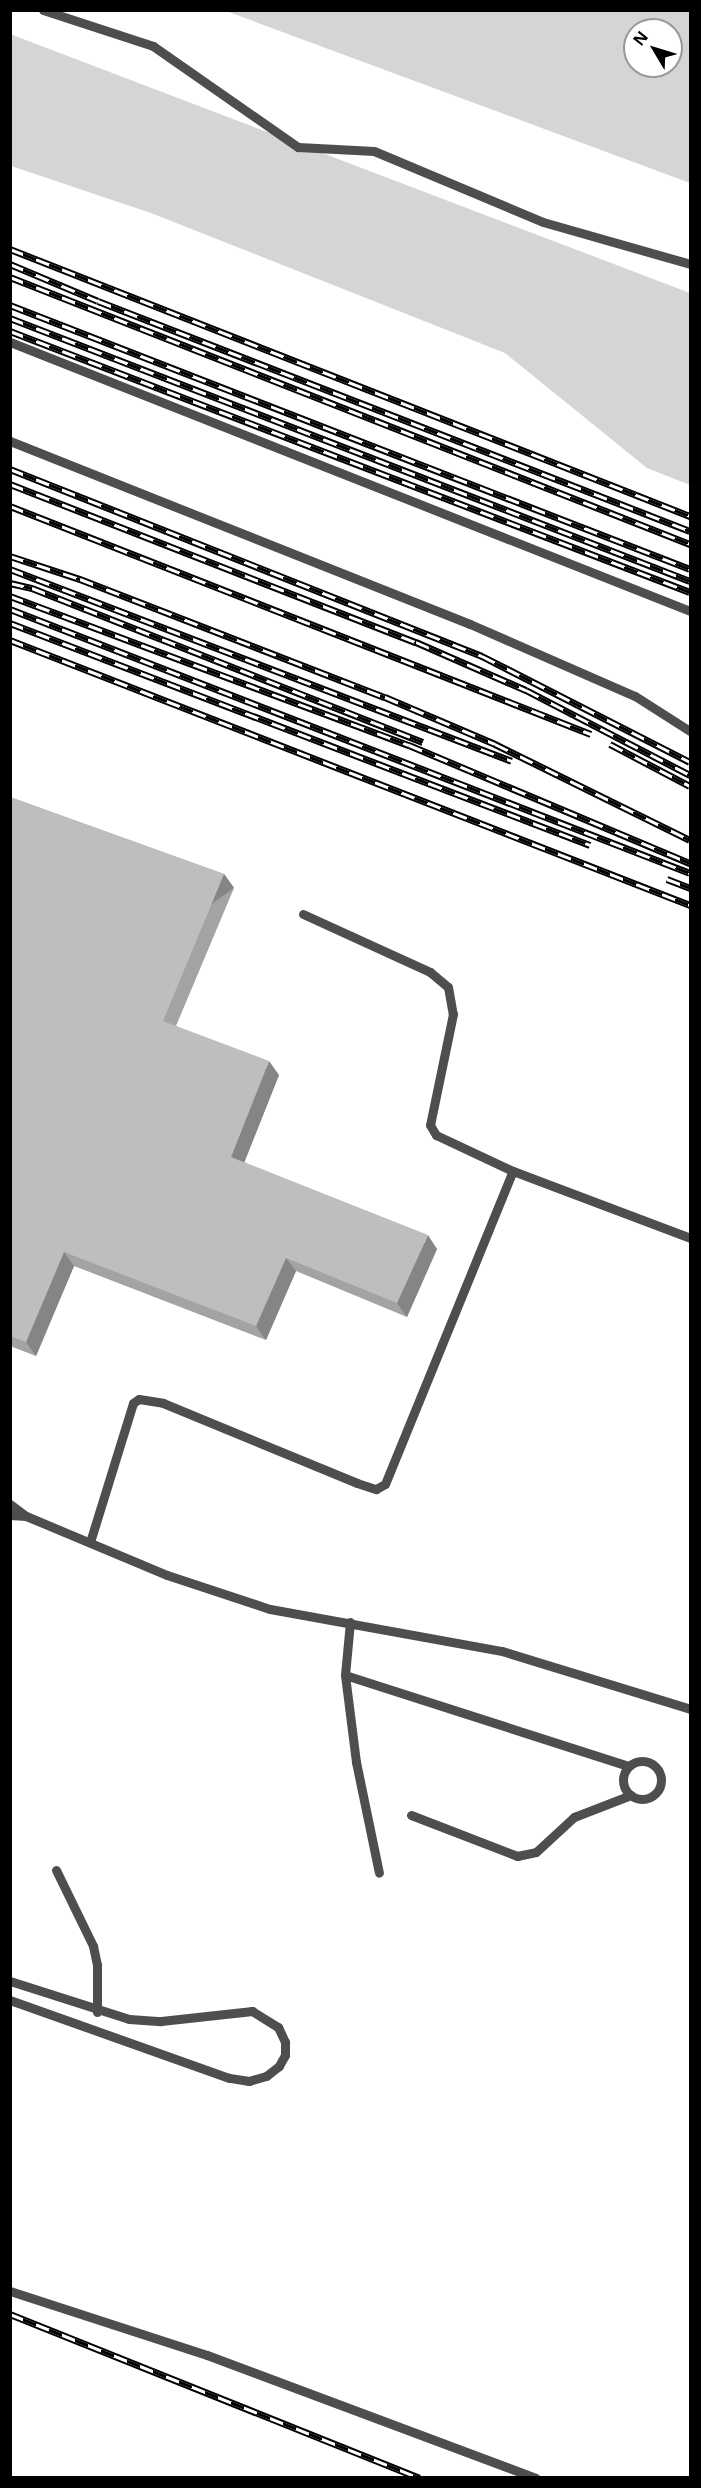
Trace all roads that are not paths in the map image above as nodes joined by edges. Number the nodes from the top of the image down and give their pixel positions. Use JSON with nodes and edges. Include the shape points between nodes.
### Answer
{"nodes":[{"id":1,"x":43,"y":10,"type":"edge"},
{"id":2,"x":690,"y":264,"type":"edge"},
{"id":3,"x":10,"y":342,"type":"edge"},
{"id":4,"x":10,"y":441,"type":"edge"},
{"id":5,"x":690,"y":611,"type":"edge"},
{"id":6,"x":690,"y":731,"type":"edge"},
{"id":7,"x":303,"y":914,"type":"dead end"},
{"id":8,"x":513,"y":1171,"type":"junction"},
{"id":9,"x":690,"y":1238,"type":"edge"},
{"id":10,"x":10,"y":1504,"type":"edge"},
{"id":11,"x":10,"y":1515,"type":"edge"},
{"id":12,"x":26,"y":1516,"type":"junction"},
{"id":13,"x":90,"y":1542,"type":"junction"},
{"id":14,"x":351,"y":1622,"type":"junction"},
{"id":15,"x":345,"y":1675,"type":"junction"},
{"id":16,"x":690,"y":1709,"type":"edge"},
{"id":17,"x":629,"y":1766,"type":"junction"},
{"id":18,"x":631,"y":1796,"type":"junction"},
{"id":19,"x":411,"y":1815,"type":"dead end"},
{"id":20,"x":56,"y":1870,"type":"dead end"},
{"id":21,"x":379,"y":1874,"type":"dead end"},
{"id":22,"x":10,"y":1981,"type":"edge"},
{"id":23,"x":10,"y":2000,"type":"edge"},
{"id":24,"x":97,"y":2012,"type":"junction"},
{"id":25,"x":10,"y":2291,"type":"edge"},
{"id":26,"x":536,"y":2478,"type":"edge"}],
"edges":[{"from":1,"to":2,"type":"lane","via":[[153,46],[298,147],[374,151],[543,222]]},
{"from":3,"to":5,"type":"lane"},
{"from":4,"to":6,"type":"lane","via":[[470,624],[635,696]]},
{"from":7,"to":8,"type":"lane","via":[[430,972],[448,987],[453,1014],[430,1125],[436,1135]]},
{"from":8,"to":9,"type":"lane"},
{"from":8,"to":13,"type":"lane","via":[[385,1484],[376,1489],[357,1483],[163,1403],[139,1399],[130,1412]]},
{"from":10,"to":12,"type":"lane"},
{"from":11,"to":12,"type":"lane"},
{"from":12,"to":13,"type":"lane"},
{"from":13,"to":14,"type":"lane","via":[[167,1575],[270,1609]]},
{"from":14,"to":15,"type":"lane"},
{"from":14,"to":16,"type":"lane","via":[[502,1651]]},
{"from":15,"to":17,"type":"lane"},
{"from":15,"to":21,"type":"lane","via":[[356,1762]]},
{"from":17,"to":18,"type":"lane","via":[[624,1778]]},
{"from":17,"to":18,"type":"lane","via":[[641,1761],[654,1764],[661,1782],[650,1797]]},
{"from":18,"to":19,"type":"lane","via":[[574,1817],[536,1852],[517,1856]]},
{"from":20,"to":24,"type":"lane","via":[[93,1946]]},
{"from":22,"to":24,"type":"lane"},
{"from":23,"to":24,"type":"lane","via":[[229,2078],[249,2081],[266,2076],[285,2055],[285,2042],[278,2027],[252,2011],[161,2021]]},
{"from":25,"to":26,"type":"lane","via":[[207,2355]]}]}
